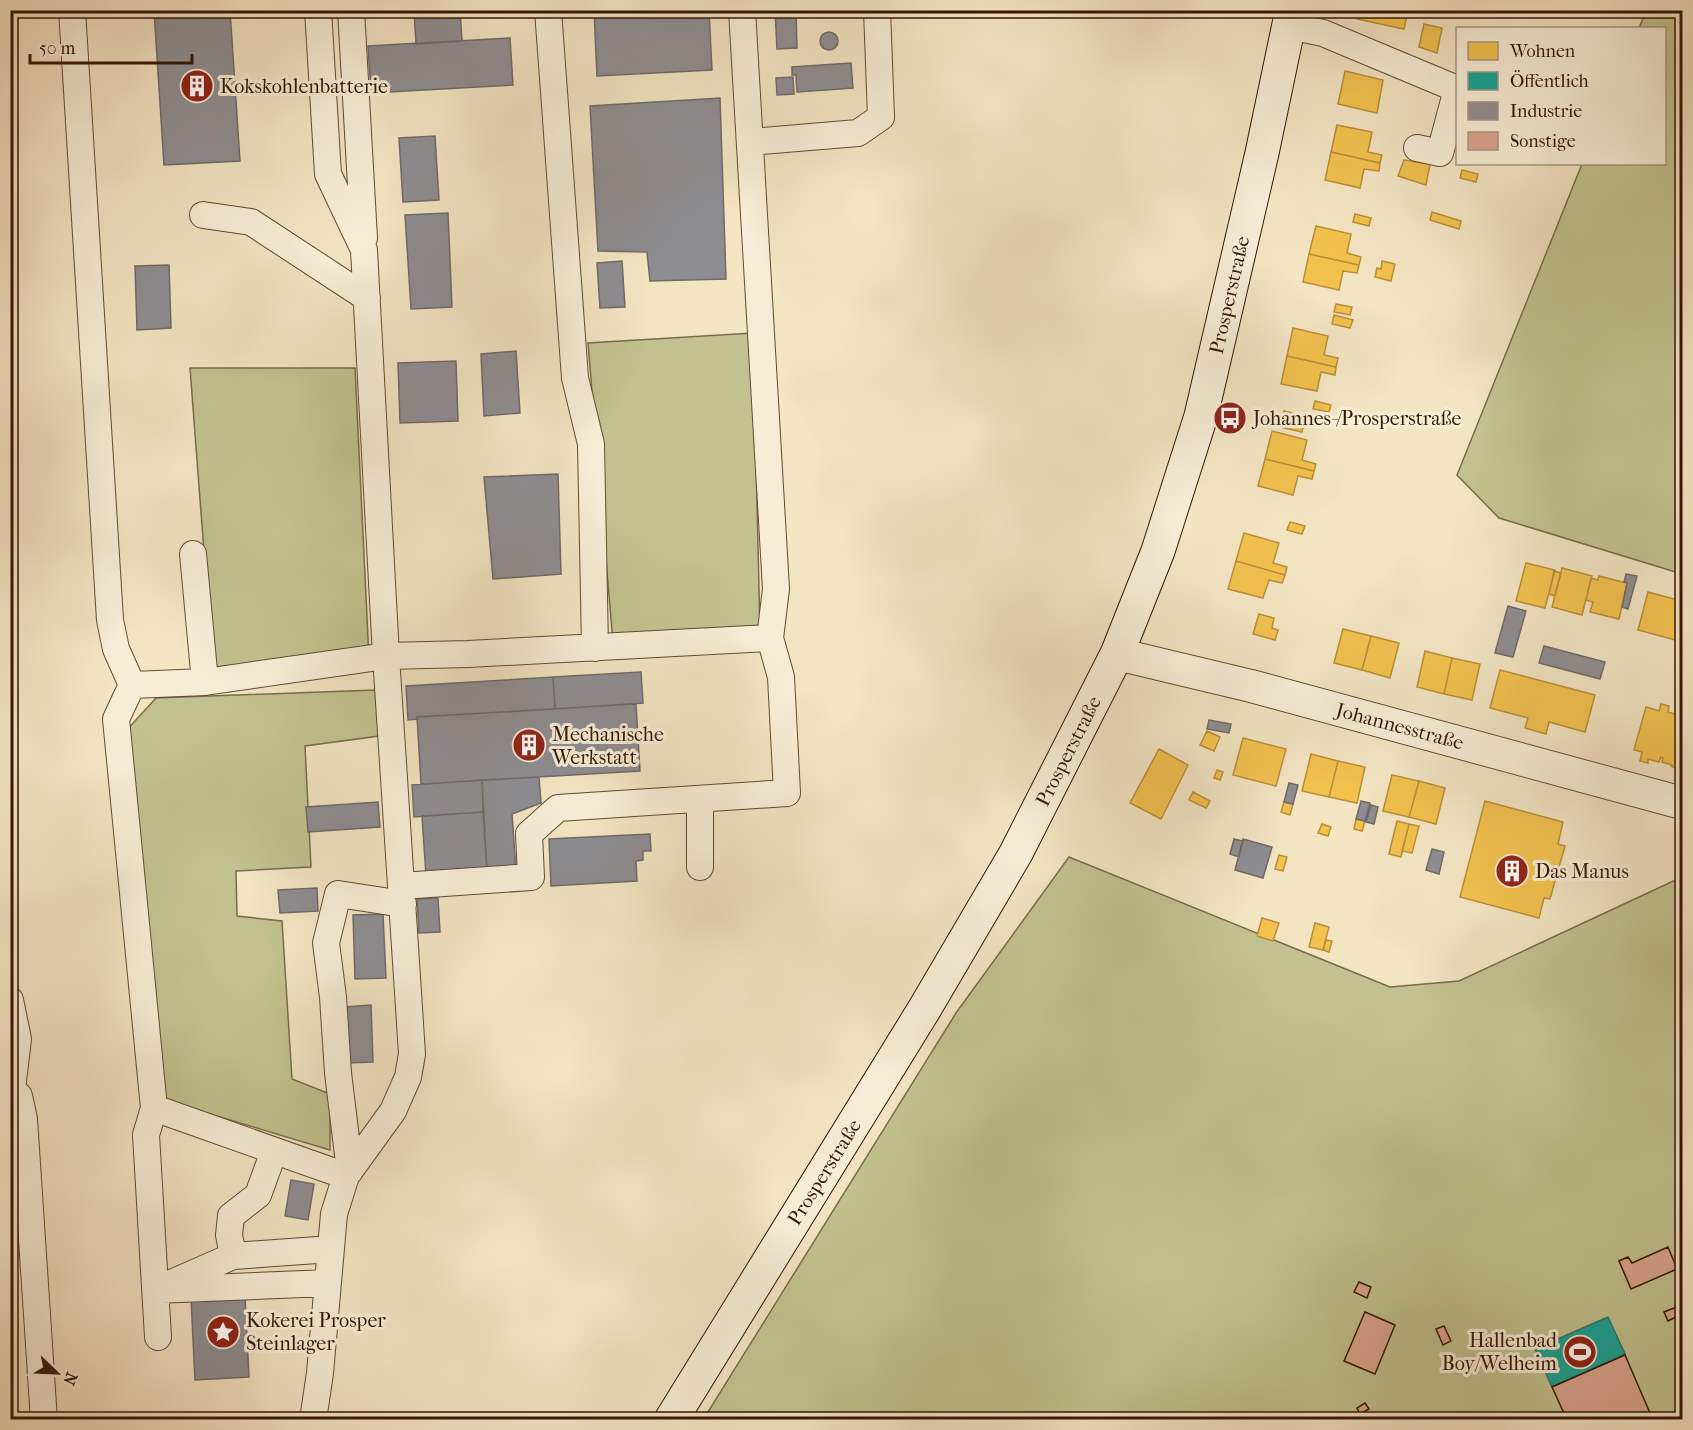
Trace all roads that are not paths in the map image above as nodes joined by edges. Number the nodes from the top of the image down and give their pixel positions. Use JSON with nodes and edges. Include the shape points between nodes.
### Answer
{"nodes":[{"id":1,"x":72,"y":10,"type":"edge"},
{"id":2,"x":318,"y":10,"type":"edge"},
{"id":3,"x":351,"y":10,"type":"edge"},
{"id":4,"x":549,"y":10,"type":"edge"},
{"id":5,"x":742,"y":10,"type":"edge"},
{"id":6,"x":877,"y":10,"type":"edge"},
{"id":7,"x":1290,"y":18,"type":"edge"},
{"id":8,"x":1456,"y":89,"type":"edge"},
{"id":9,"x":1456,"y":93,"type":"edge"},
{"id":10,"x":750,"y":142,"type":"junction"},
{"id":11,"x":1417,"y":148,"type":"dead end"},
{"id":12,"x":202,"y":215,"type":"dead end"},
{"id":13,"x":364,"y":250,"type":"junction"},
{"id":14,"x":367,"y":298,"type":"junction"},
{"id":15,"x":193,"y":554,"type":"dead end"},
{"id":16,"x":770,"y":638,"type":"junction"},
{"id":17,"x":595,"y":648,"type":"junction"},
{"id":18,"x":1117,"y":654,"type":"junction"},
{"id":19,"x":386,"y":656,"type":"junction"},
{"id":20,"x":205,"y":682,"type":"junction"},
{"id":21,"x":132,"y":685,"type":"junction"},
{"id":22,"x":700,"y":800,"type":"junction"},
{"id":23,"x":1683,"y":802,"type":"edge"},
{"id":24,"x":700,"y":867,"type":"dead end"},
{"id":25,"x":402,"y":895,"type":"junction"},
{"id":26,"x":10,"y":1000,"type":"edge"},
{"id":27,"x":11,"y":1088,"type":"edge"},
{"id":28,"x":154,"y":1108,"type":"junction"},
{"id":29,"x":274,"y":1151,"type":"junction"},
{"id":30,"x":348,"y":1174,"type":"junction"},
{"id":31,"x":331,"y":1249,"type":"junction"},
{"id":32,"x":233,"y":1256,"type":"junction"},
{"id":33,"x":328,"y":1283,"type":"junction"},
{"id":34,"x":156,"y":1290,"type":"junction"},
{"id":35,"x":158,"y":1337,"type":"dead end"},
{"id":36,"x":44,"y":1419,"type":"edge"},
{"id":37,"x":313,"y":1419,"type":"edge"},
{"id":38,"x":671,"y":1419,"type":"edge"}],
"edges":[{"from":1,"to":21,"type":"street","via":[[110,620],[116,649]]},
{"from":2,"to":13,"type":"street","via":[[328,174]]},
{"from":3,"to":13,"type":"street"},
{"from":4,"to":17,"type":"street","via":[[575,378],[591,444]]},
{"from":5,"to":10,"type":"street"},
{"from":6,"to":10,"type":"street","via":[[881,117],[858,133]]},
{"from":7,"to":8,"type":"street"},
{"from":7,"to":18,"type":"main road","name":"Prosperstraße","via":[[1201,416],[1158,550]]},
{"from":9,"to":11,"type":"street","via":[[1440,153]]},
{"from":10,"to":16,"type":"street","via":[[776,589]]},
{"from":12,"to":14,"type":"street","via":[[251,222]]},
{"from":13,"to":14,"type":"street"},
{"from":14,"to":19,"type":"street"},
{"from":15,"to":20,"type":"street"},
{"from":16,"to":17,"type":"street"},
{"from":16,"to":22,"type":"street","via":[[781,677],[787,793]]},
{"from":17,"to":19,"type":"street"},
{"from":18,"to":23,"type":"street","name":"Johannesstraße"},
{"from":18,"to":38,"type":"main road","name":"Prosperstraße","via":[[1016,854]]},
{"from":19,"to":20,"type":"street"},
{"from":19,"to":25,"type":"street"},
{"from":20,"to":21,"type":"street"},
{"from":21,"to":28,"type":"street","via":[[116,719]]},
{"from":22,"to":24,"type":"street"},
{"from":22,"to":25,"type":"street","via":[[558,808],[529,834],[531,877]]},
{"from":25,"to":30,"type":"street","via":[[412,1054],[408,1077],[393,1111]]},
{"from":25,"to":30,"type":"street","via":[[338,894],[326,943]]},
{"from":26,"to":27,"type":"street","via":[[18,1039]]},
{"from":27,"to":36,"type":"street","via":[[19,1096],[24,1119]]},
{"from":28,"to":29,"type":"street"},
{"from":28,"to":34,"type":"street","via":[[146,1136]]},
{"from":29,"to":30,"type":"street"},
{"from":29,"to":32,"type":"street","via":[[258,1195],[231,1216]]},
{"from":30,"to":31,"type":"street","via":[[334,1214]]},
{"from":31,"to":32,"type":"street"},
{"from":31,"to":33,"type":"street"},
{"from":32,"to":34,"type":"street"},
{"from":33,"to":34,"type":"street"},
{"from":33,"to":37,"type":"street"},
{"from":34,"to":35,"type":"street"}]}
